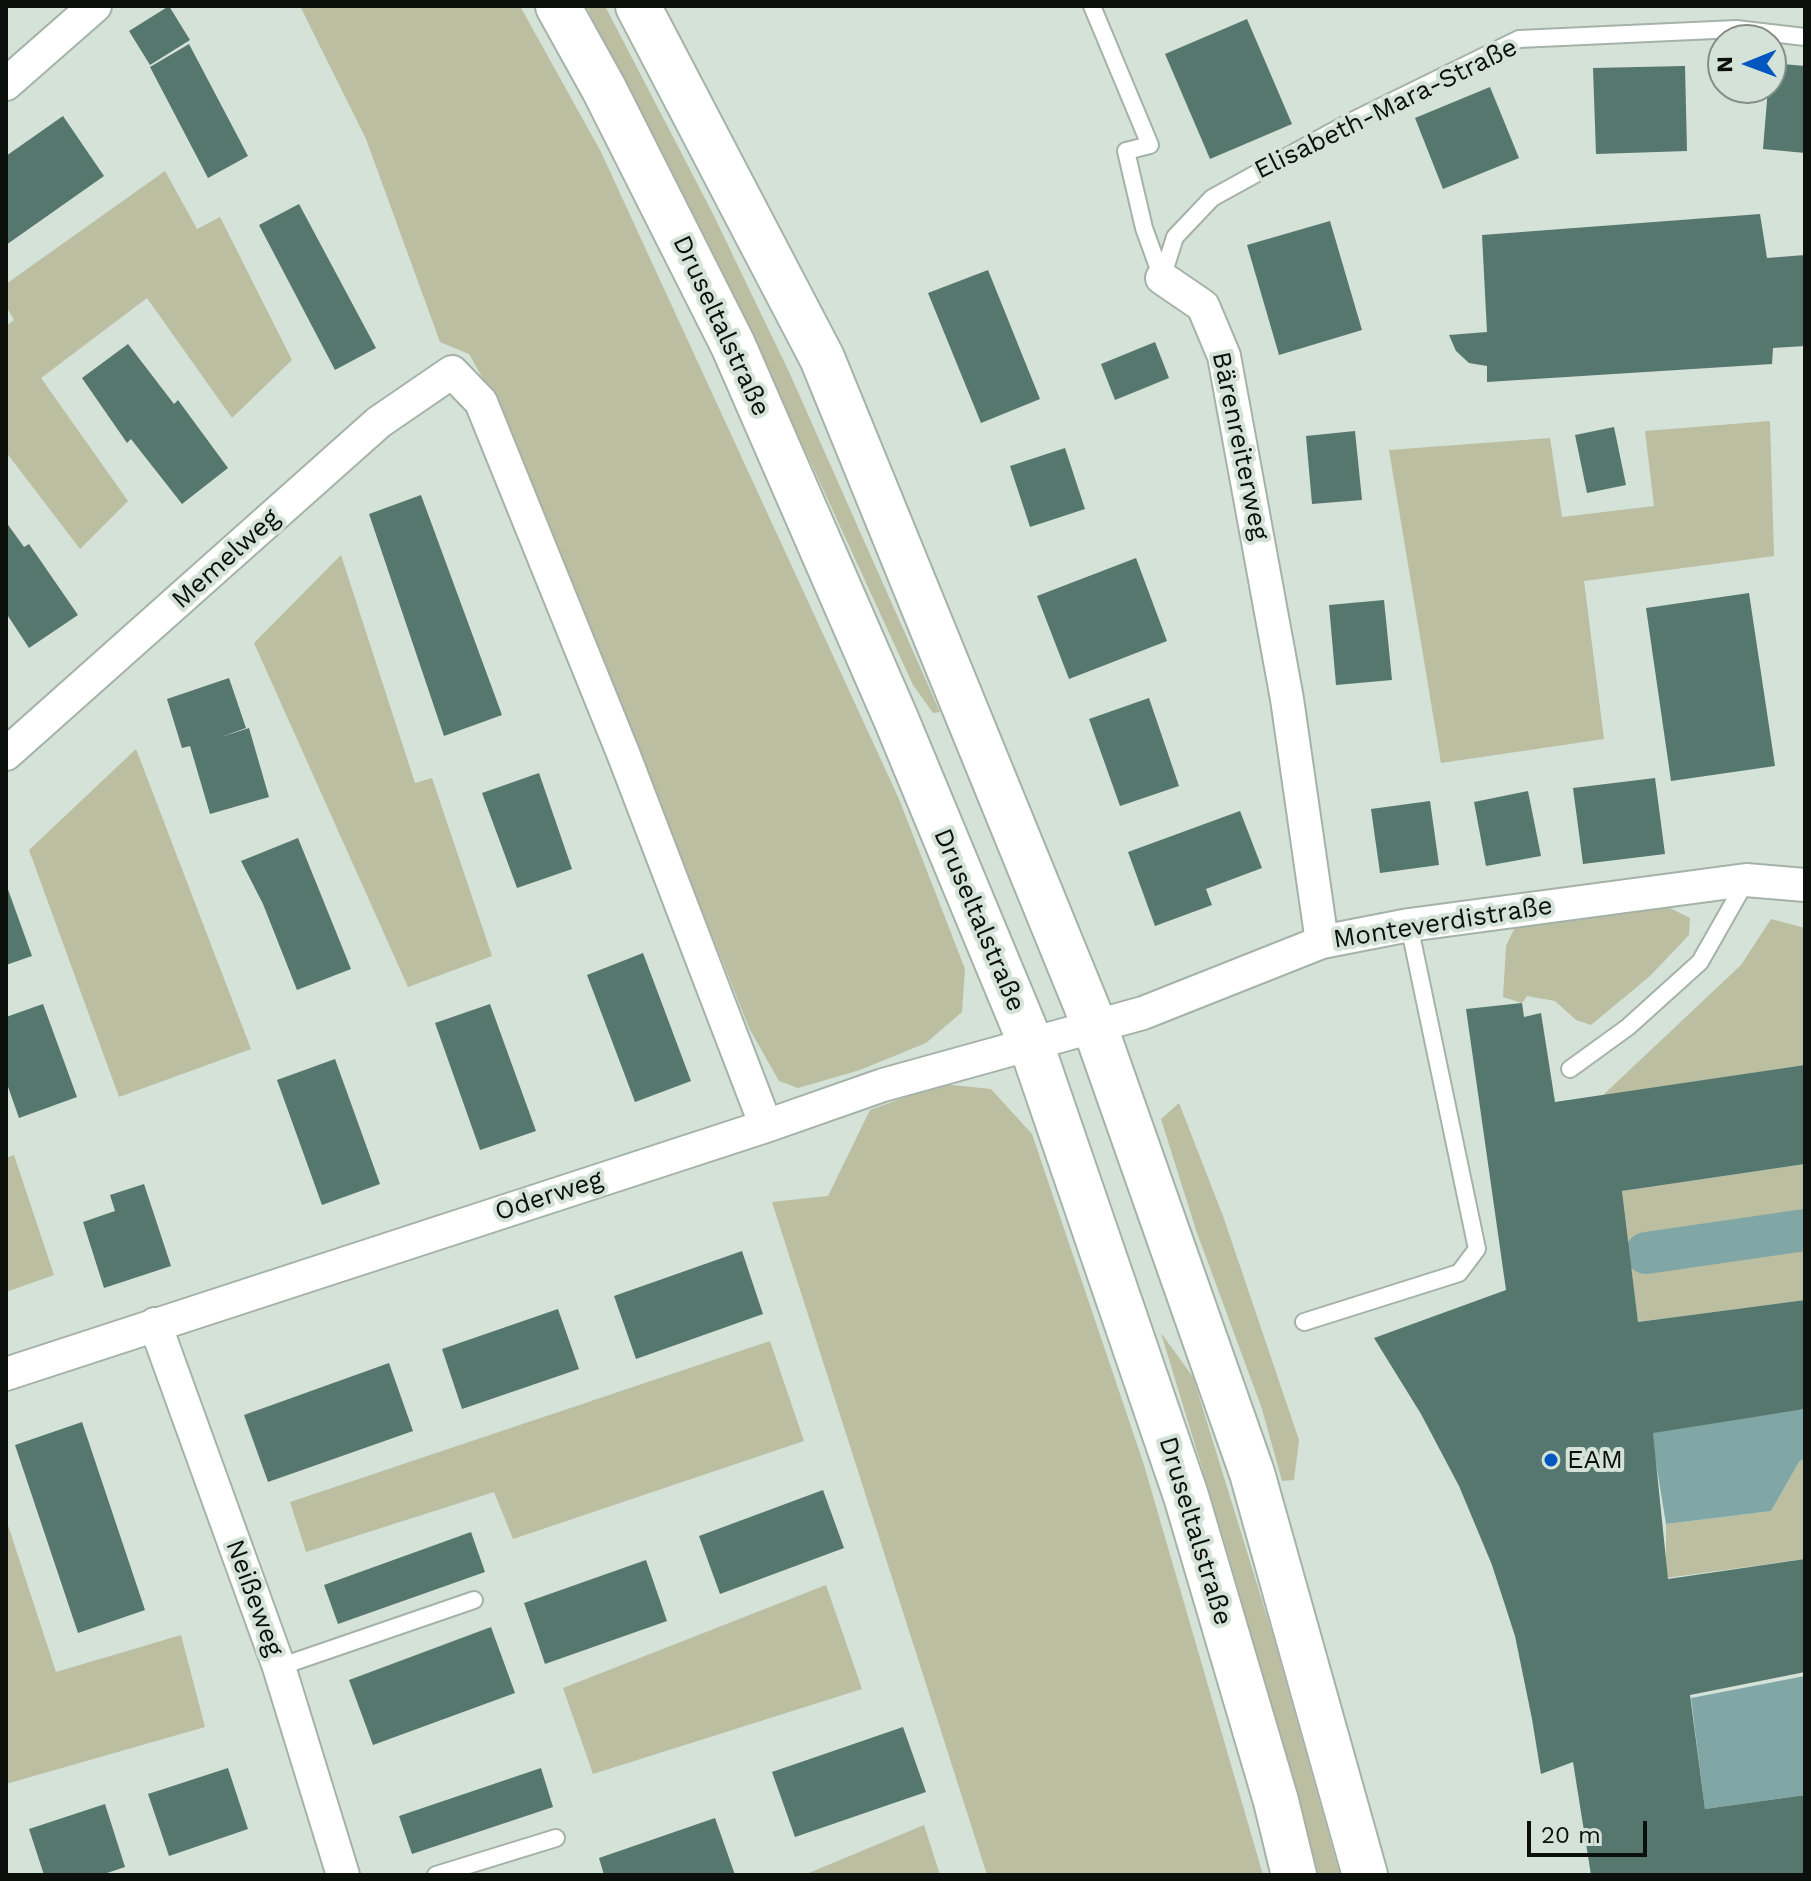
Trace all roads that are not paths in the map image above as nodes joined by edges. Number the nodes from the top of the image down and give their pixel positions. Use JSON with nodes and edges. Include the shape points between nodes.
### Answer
{"nodes":[{"id":1,"x":95,"y":6,"type":"edge"},
{"id":2,"x":558,"y":6,"type":"edge"},
{"id":3,"x":638,"y":6,"type":"edge"},
{"id":4,"x":1092,"y":6,"type":"edge"},
{"id":5,"x":1805,"y":37,"type":"edge"},
{"id":6,"x":6,"y":84,"type":"edge"},
{"id":7,"x":1162,"y":278,"type":"junction"},
{"id":8,"x":6,"y":754,"type":"edge"},
{"id":9,"x":1746,"y":880,"type":"junction"},
{"id":10,"x":1805,"y":885,"type":"edge"},
{"id":11,"x":1409,"y":925,"type":"junction"},
{"id":12,"x":1322,"y":942,"type":"junction"},
{"id":13,"x":1095,"y":1027,"type":"junction"},
{"id":14,"x":1031,"y":1044,"type":"junction"},
{"id":15,"x":1570,"y":1069,"type":"dead end"},
{"id":16,"x":766,"y":1126,"type":"junction"},
{"id":17,"x":1304,"y":1322,"type":"dead end"},
{"id":18,"x":155,"y":1324,"type":"junction"},
{"id":19,"x":6,"y":1374,"type":"edge"},
{"id":20,"x":474,"y":1600,"type":"dead end"},
{"id":21,"x":279,"y":1667,"type":"junction"},
{"id":22,"x":556,"y":1838,"type":"dead end"},
{"id":23,"x":343,"y":1875,"type":"edge"},
{"id":24,"x":436,"y":1875,"type":"edge"},
{"id":25,"x":1294,"y":1875,"type":"edge"},
{"id":26,"x":1365,"y":1875,"type":"edge"}],
"edges":[{"from":1,"to":6,"type":"street"},
{"from":2,"to":14,"type":"main road","name":"Druseltalstraße","via":[[733,345]]},
{"from":3,"to":13,"type":"main road","via":[[822,358]]},
{"from":4,"to":7,"type":"lane","via":[[1150,145],[1126,151]]},
{"from":5,"to":7,"type":"lane","name":"Elisabeth-Mara-Straße","via":[[1736,29],[1519,39],[1346,124],[1212,198],[1175,237]]},
{"from":7,"to":12,"type":"street","name":"Bärenreiterweg","via":[[1203,306],[1224,356],[1287,699]]},
{"from":8,"to":16,"type":"street","name":"Memelweg","via":[[379,422],[452,372],[481,402]]},
{"from":9,"to":10,"type":"street","name":"Monteverdistraße"},
{"from":9,"to":11,"type":"street","name":"Monteverdistraße"},
{"from":9,"to":15,"type":"lane","via":[[1700,962],[1628,1027]]},
{"from":11,"to":12,"type":"street","name":"Monteverdistraße"},
{"from":11,"to":17,"type":"lane","via":[[1477,1249],[1459,1273]]},
{"from":12,"to":13,"type":"street","name":"Monteverdistraße"},
{"from":13,"to":14,"type":"street","name":"Oderweg"},
{"from":13,"to":26,"type":"main road","via":[[1252,1473]]},
{"from":14,"to":16,"type":"street","name":"Oderweg","via":[[883,1085]]},
{"from":14,"to":25,"type":"main road","name":"Druseltalstraße","via":[[1186,1496]]},
{"from":16,"to":18,"type":"street","name":"Oderweg"},
{"from":18,"to":19,"type":"street","name":"Oderweg"},
{"from":18,"to":21,"type":"street","name":"Neißeweg"},
{"from":20,"to":21,"type":"lane"},
{"from":21,"to":23,"type":"street","name":"Neißeweg"},
{"from":22,"to":24,"type":"lane"}]}
